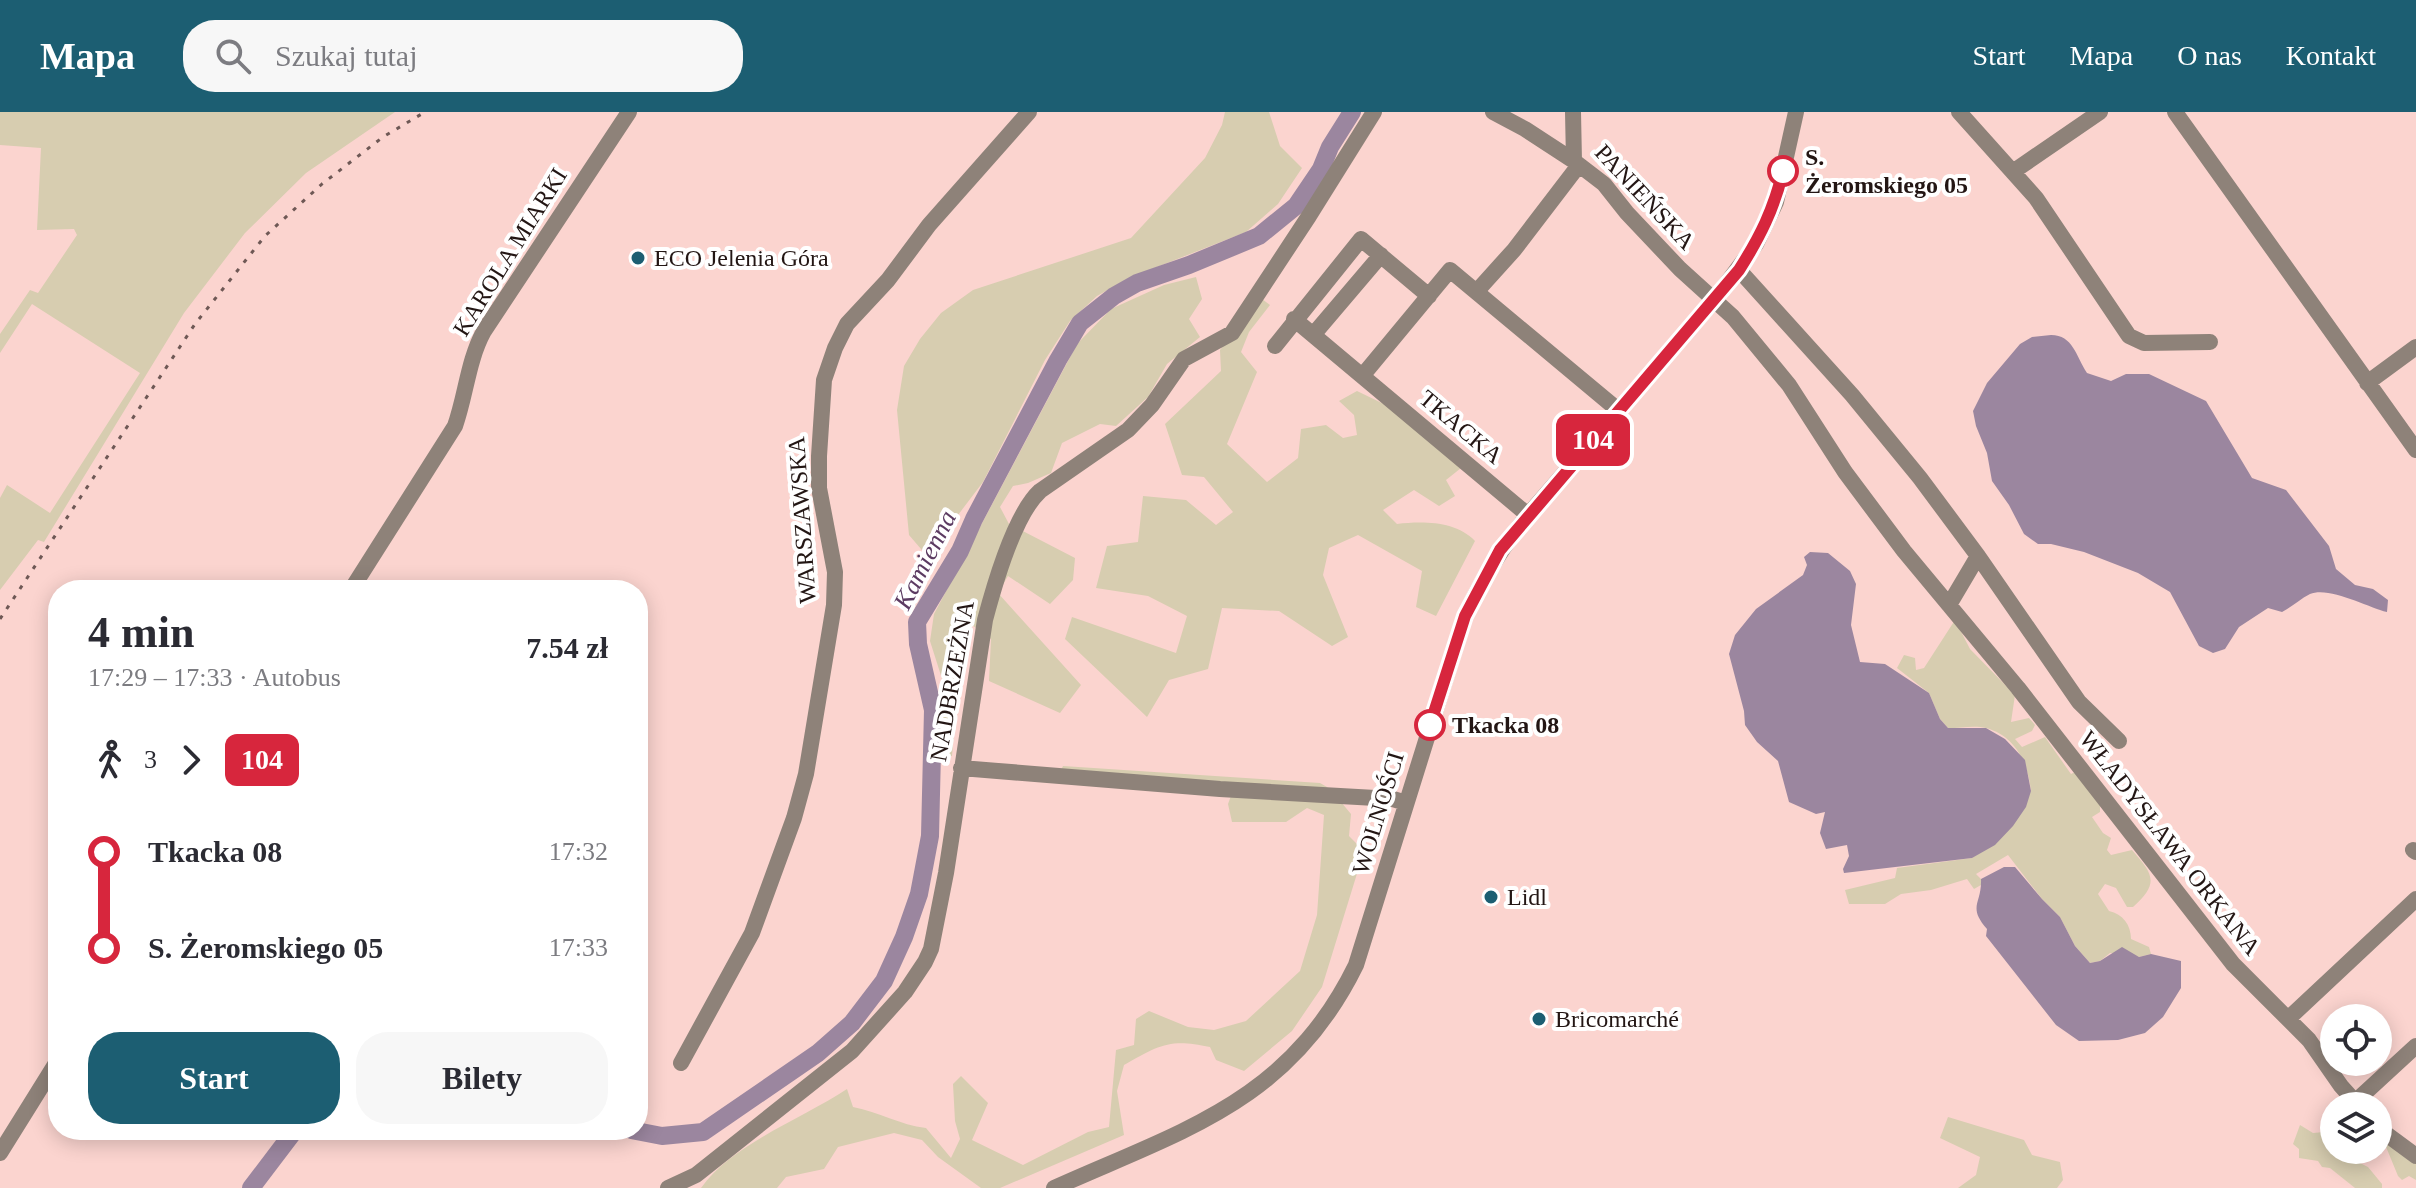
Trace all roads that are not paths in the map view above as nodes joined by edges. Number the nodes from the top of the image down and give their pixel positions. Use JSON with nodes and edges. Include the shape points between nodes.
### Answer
{"nodes":[{"id":1,"x":629,"y":112,"type":"edge"},
{"id":2,"x":1029,"y":112,"type":"edge"},
{"id":3,"x":1374,"y":112,"type":"edge"},
{"id":4,"x":1493,"y":112,"type":"edge"},
{"id":5,"x":1573,"y":112,"type":"edge"},
{"id":6,"x":1796,"y":112,"type":"edge"},
{"id":7,"x":1959,"y":112,"type":"edge"},
{"id":8,"x":2100,"y":112,"type":"edge"},
{"id":9,"x":2175,"y":112,"type":"edge"},
{"id":10,"x":1576,"y":163,"type":"junction"},
{"id":11,"x":2014,"y":171,"type":"junction"},
{"id":12,"x":1381,"y":255,"type":"junction"},
{"id":13,"x":1739,"y":270,"type":"junction"},
{"id":14,"x":1477,"y":291,"type":"junction"},
{"id":15,"x":1429,"y":296,"type":"junction"},
{"id":16,"x":1715,"y":299,"type":"junction"},
{"id":17,"x":1294,"y":319,"type":"junction"},
{"id":18,"x":1313,"y":335,"type":"junction"},
{"id":19,"x":2210,"y":342,"type":"dead end"},
{"id":20,"x":1275,"y":346,"type":"dead end"},
{"id":21,"x":2416,"y":347,"type":"edge"},
{"id":22,"x":1363,"y":375,"type":"junction"},
{"id":23,"x":2367,"y":383,"type":"junction"},
{"id":24,"x":1618,"y":410,"type":"junction"},
{"id":25,"x":2416,"y":450,"type":"edge"},
{"id":26,"x":1528,"y":515,"type":"junction"},
{"id":27,"x":1978,"y":556,"type":"junction"},
{"id":28,"x":357,"y":580,"type":"edge"},
{"id":29,"x":1949,"y":605,"type":"junction"},
{"id":30,"x":2119,"y":741,"type":"dead end"},
{"id":31,"x":961,"y":768,"type":"junction"},
{"id":32,"x":1406,"y":803,"type":"junction"},
{"id":33,"x":2416,"y":899,"type":"edge"},
{"id":34,"x":2289,"y":1018,"type":"junction"},
{"id":35,"x":2416,"y":1046,"type":"edge"},
{"id":36,"x":681,"y":1063,"type":"dead end"},
{"id":37,"x":48,"y":1076,"type":"edge"},
{"id":38,"x":2347,"y":1092,"type":"edge"},
{"id":39,"x":2370,"y":1092,"type":"edge"},
{"id":40,"x":2392,"y":1138,"type":"edge"},
{"id":41,"x":0,"y":1153,"type":"edge"},
{"id":42,"x":2416,"y":1156,"type":"edge"},
{"id":43,"x":668,"y":1188,"type":"edge"},
{"id":44,"x":1054,"y":1188,"type":"edge"}],
"edges":[{"from":1,"to":28,"type":"street","name":"KAROLA MIARKI","via":[[484,331],[474,349],[455,426]]},
{"from":2,"to":36,"type":"street","name":"WARSZAWSKA","via":[[847,324],[835,348],[824,380],[819,456],[819,488],[835,572],[834,605],[806,774],[752,933]]},
{"from":3,"to":31,"type":"street","name":"NADBRZEŻNA","via":[[1232,333],[1184,359],[1128,430],[1031,500],[993,589]]},
{"from":4,"to":10,"type":"street"},
{"from":5,"to":10,"type":"street","name":"PANIEŃSKA"},
{"from":6,"to":13,"type":"street","name":"WOLNOŚCI","via":[[1776,202]]},
{"from":7,"to":11,"type":"street"},
{"from":8,"to":11,"type":"street"},
{"from":9,"to":23,"type":"street"},
{"from":10,"to":14,"type":"street","via":[[1514,250]]},
{"from":10,"to":16,"type":"street","name":"PANIEŃSKA","via":[[1604,184],[1680,269]]},
{"from":11,"to":19,"type":"street","via":[[2129,336],[2144,343]]},
{"from":12,"to":15,"type":"street"},
{"from":12,"to":17,"type":"street","via":[[1361,239]]},
{"from":12,"to":18,"type":"street"},
{"from":13,"to":16,"type":"street","name":"WOLNOŚCI"},
{"from":13,"to":27,"type":"street","name":"WŁADYSŁAWA ORKANA","via":[[1852,395]]},
{"from":14,"to":15,"type":"street","via":[[1450,270]]},
{"from":14,"to":24,"type":"street"},
{"from":15,"to":22,"type":"street"},
{"from":16,"to":24,"type":"street","name":"WOLNOŚCI"},
{"from":16,"to":29,"type":"street","name":"WŁADYSŁAWA ORKANA","via":[[1789,385],[1845,472]]},
{"from":17,"to":18,"type":"street","name":"TKACKA"},
{"from":17,"to":20,"type":"street"},
{"from":18,"to":22,"type":"street","name":"TKACKA"},
{"from":21,"to":23,"type":"street"},
{"from":22,"to":26,"type":"street","name":"TKACKA"},
{"from":23,"to":25,"type":"street"},
{"from":24,"to":26,"type":"street","name":"WOLNOŚCI"},
{"from":26,"to":32,"type":"street","name":"WOLNOŚCI","via":[[1500,550],[1465,616]]},
{"from":27,"to":29,"type":"street"},
{"from":27,"to":30,"type":"street","name":"WŁADYSŁAWA ORKANA","via":[[2079,702]]},
{"from":29,"to":34,"type":"street","name":"WŁADYSŁAWA ORKANA","via":[[2233,964]]},
{"from":31,"to":32,"type":"street"},
{"from":31,"to":43,"type":"street","name":"NADBRZEŻNA","via":[[933,939],[917,975],[852,1051],[696,1175]]},
{"from":32,"to":44,"type":"street","name":"WOLNOŚCI","via":[[1356,965],[1311,1039],[1260,1087],[1227,1109]]},
{"from":33,"to":34,"type":"street"},
{"from":34,"to":38,"type":"street","name":"WŁADYSŁAWA ORKANA"},
{"from":35,"to":39,"type":"street"},
{"from":37,"to":41,"type":"street"},
{"from":40,"to":42,"type":"street"}]}
